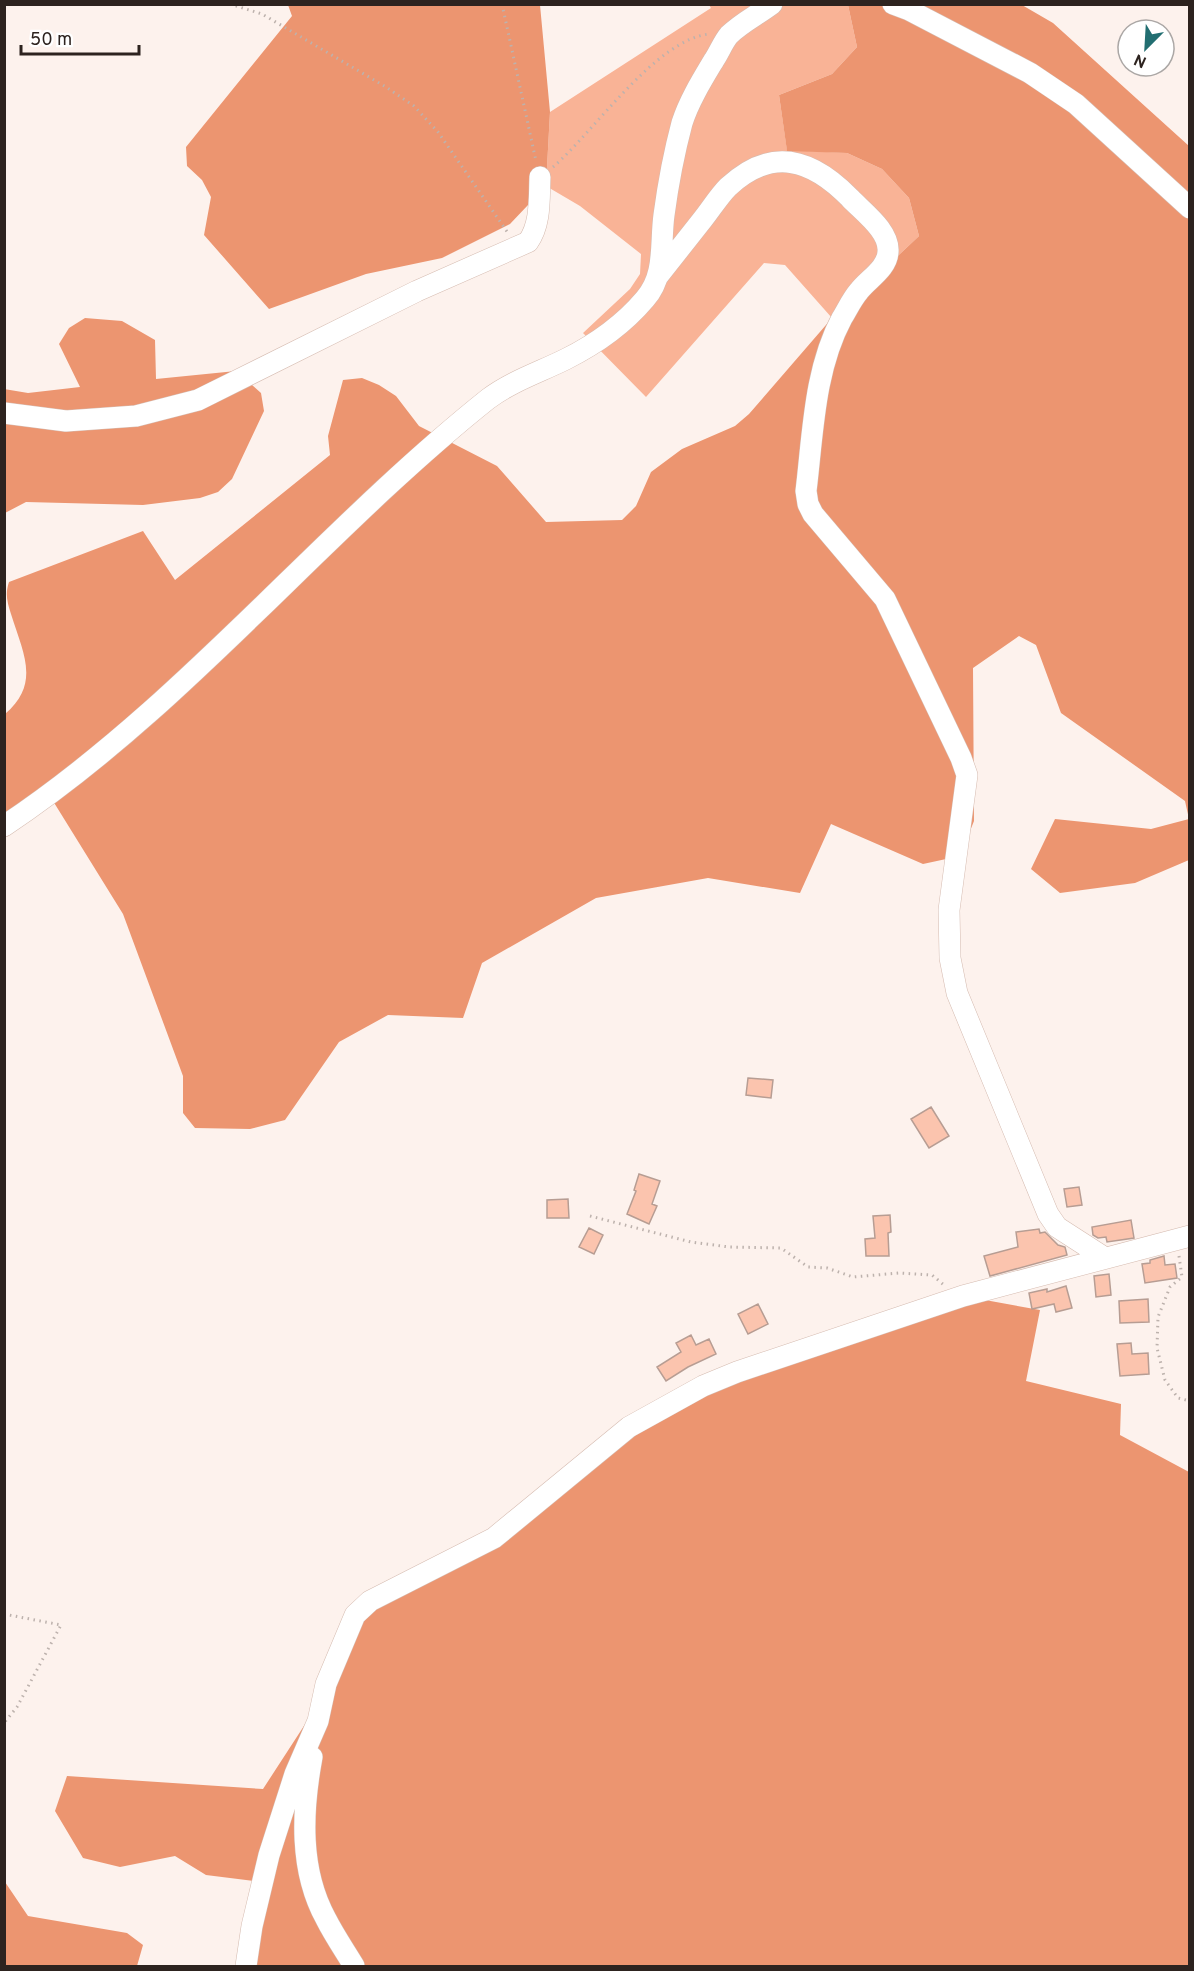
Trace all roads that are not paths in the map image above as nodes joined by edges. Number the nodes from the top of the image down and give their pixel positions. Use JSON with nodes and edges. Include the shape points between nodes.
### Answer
{"nodes":[{"id":1,"x":772,"y":4,"type":"edge"},
{"id":2,"x":893,"y":4,"type":"edge"},
{"id":3,"x":540,"y":177,"type":"road end"},
{"id":4,"x":1190,"y":208,"type":"edge"},
{"id":5,"x":658,"y":276,"type":"junction"},
{"id":6,"x":4,"y":412,"type":"edge"},
{"id":7,"x":4,"y":826,"type":"edge"},
{"id":8,"x":1183,"y":1238,"type":"edge"},
{"id":9,"x":1105,"y":1258,"type":"junction"},
{"id":10,"x":318,"y":1721,"type":"junction"},
{"id":11,"x":246,"y":1966,"type":"edge"},
{"id":12,"x":354,"y":1966,"type":"edge"}],
"edges":[{"from":1,"to":5,"type":"street","via":[[729,35],[692,98],[683,122],[664,217]]},
{"from":2,"to":4,"type":"street","via":[[1030,73],[1076,104]]},
{"from":3,"to":6,"type":"street","via":[[537,224],[528,242],[417,291],[198,400],[136,416],[66,421]]},
{"from":5,"to":7,"type":"street","via":[[647,296],[621,325],[566,359],[489,398],[361,509],[158,705],[44,800]]},
{"from":5,"to":9,"type":"street","via":[[728,187],[753,168],[778,160],[796,162],[834,182],[886,240],[887,259],[841,320],[823,365],[806,491],[808,504],[885,598],[962,758],[967,776],[950,910],[950,958],[957,993],[1048,1214],[1057,1227]]},
{"from":8,"to":9,"type":"street"},
{"from":9,"to":10,"type":"street","via":[[963,1296],[737,1372],[629,1427],[494,1538],[370,1600],[355,1615],[326,1684]]},
{"from":10,"to":11,"type":"street","via":[[295,1774],[269,1855]]},
{"from":10,"to":12,"type":"street","via":[[304,1830],[309,1870],[325,1918]]}]}
